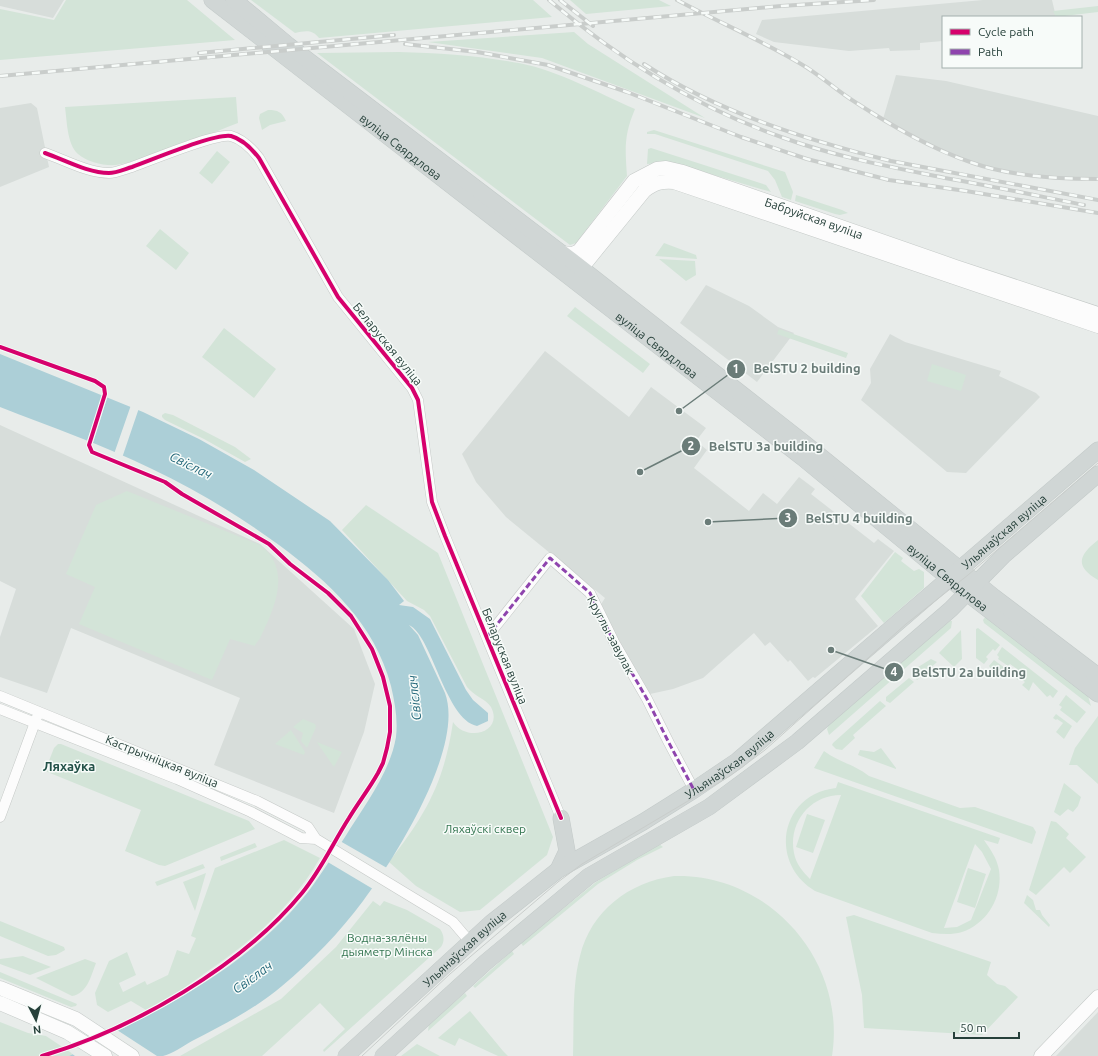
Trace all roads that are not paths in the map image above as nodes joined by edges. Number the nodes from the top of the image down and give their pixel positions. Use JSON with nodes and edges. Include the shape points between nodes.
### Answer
{"nodes":[{"id":1,"x":212,"y":0,"type":"edge"},
{"id":2,"x":234,"y":0,"type":"edge"},
{"id":3,"x":45,"y":153,"type":"dead end"},
{"id":4,"x":561,"y":253,"type":"junction"},
{"id":5,"x":577,"y":274,"type":"junction"},
{"id":6,"x":1098,"y":314,"type":"edge"},
{"id":7,"x":1098,"y":326,"type":"edge"},
{"id":8,"x":1098,"y":450,"type":"edge"},
{"id":9,"x":1098,"y":474,"type":"edge"},
{"id":10,"x":955,"y":575,"type":"junction"},
{"id":11,"x":972,"y":588,"type":"junction"},
{"id":12,"x":487,"y":637,"type":"junction"},
{"id":13,"x":1098,"y":676,"type":"edge"},
{"id":14,"x":817,"y":694,"type":"junction"},
{"id":15,"x":1098,"y":694,"type":"edge"},
{"id":16,"x":0,"y":696,"type":"edge"},
{"id":17,"x":0,"y":709,"type":"edge"},
{"id":18,"x":832,"y":710,"type":"junction"},
{"id":19,"x":40,"y":711,"type":"junction"},
{"id":20,"x":35,"y":722,"type":"junction"},
{"id":21,"x":694,"y":790,"type":"junction"},
{"id":22,"x":709,"y":807,"type":"junction"},
{"id":23,"x":0,"y":817,"type":"edge"},
{"id":24,"x":561,"y":818,"type":"junction"},
{"id":25,"x":316,"y":839,"type":"junction"},
{"id":26,"x":596,"y":848,"type":"junction"},
{"id":27,"x":558,"y":870,"type":"junction"},
{"id":28,"x":470,"y":942,"type":"junction"},
{"id":29,"x":486,"y":962,"type":"junction"},
{"id":30,"x":427,"y":980,"type":"junction"},
{"id":31,"x":0,"y":988,"type":"edge"},
{"id":32,"x":1098,"y":997,"type":"edge"},
{"id":33,"x":446,"y":999,"type":"junction"},
{"id":34,"x":0,"y":1002,"type":"edge"},
{"id":35,"x":76,"y":1019,"type":"junction"},
{"id":36,"x":105,"y":1056,"type":"edge"},
{"id":37,"x":132,"y":1056,"type":"edge"},
{"id":38,"x":346,"y":1056,"type":"edge"},
{"id":39,"x":383,"y":1056,"type":"edge"},
{"id":40,"x":1042,"y":1056,"type":"edge"}],
"edges":[{"from":1,"to":5,"type":"main road","name":"вуліца Свярдлова"},
{"from":2,"to":4,"type":"main road","name":"вуліца Свярдлова","via":[[288,45]]},
{"from":3,"to":12,"type":"street","name":"Беларуская вуліца","via":[[92,170],[110,173],[218,136],[238,138],[253,151],[338,298],[415,394],[425,438],[432,502]]},
{"from":4,"to":5,"type":"main road","name":"вуліца Свярдлова"},
{"from":4,"to":6,"type":"main road","name":"Бабруйская вуліца","via":[[573,254],[579,251],[634,181],[651,171],[666,168]]},
{"from":5,"to":7,"type":"main road","name":"Бабруйская вуліца","via":[[644,191],[661,181],[674,182]]},
{"from":5,"to":10,"type":"main road","name":"вуліца Свярдлова","via":[[804,443]]},
{"from":8,"to":10,"type":"main road","name":"Ульянаўская вуліца"},
{"from":9,"to":11,"type":"main road","name":"Ульянаўская вуліца","via":[[1004,555]]},
{"from":10,"to":11,"type":"main road","name":"вуліца Свярдлова"},
{"from":10,"to":14,"type":"main road","name":"Ульянаўская вуліца"},
{"from":11,"to":13,"type":"main road","name":"вуліца Свярдлова"},
{"from":11,"to":15,"type":"main road","name":"вуліца Свярдлова"},
{"from":11,"to":18,"type":"main road","name":"Ульянаўская вуліца","via":[[951,609]]},
{"from":12,"to":21,"type":"street","name":"Круглы завулак","via":[[550,558],[590,593]]},
{"from":12,"to":24,"type":"street","name":"Беларуская вуліца"},
{"from":14,"to":18,"type":"main road"},
{"from":14,"to":21,"type":"main road","name":"Ульянаўская вуліца","via":[[737,761]]},
{"from":16,"to":19,"type":"street","name":"Кастрычніцкая вуліца"},
{"from":17,"to":20,"type":"street","name":"Кастрычніцкая вуліца"},
{"from":18,"to":22,"type":"main road","name":"Ульянаўская вуліца","via":[[797,742]]},
{"from":19,"to":20,"type":"street"},
{"from":19,"to":25,"type":"street","name":"Кастрычніцкая вуліца","via":[[257,801],[308,827]]},
{"from":20,"to":23,"type":"street"},
{"from":20,"to":25,"type":"street","name":"Кастрычніцкая вуліца","via":[[184,782],[302,838]]},
{"from":21,"to":22,"type":"main road"},
{"from":21,"to":26,"type":"main road","name":"Ульянаўская вуліца"},
{"from":22,"to":29,"type":"main road","name":"Ульянаўская вуліца","via":[[589,876]]},
{"from":24,"to":26,"type":"main road","via":[[576,842]]},
{"from":24,"to":27,"type":"main road","via":[[567,851]]},
{"from":25,"to":28,"type":"street","name":"Кастрычніцкая вуліца","via":[[453,922]]},
{"from":26,"to":27,"type":"main road","name":"Ульянаўская вуліца"},
{"from":27,"to":28,"type":"main road","name":"Ульянаўская вуліца"},
{"from":28,"to":29,"type":"main road"},
{"from":28,"to":30,"type":"main road","name":"Ульянаўская вуліца"},
{"from":29,"to":33,"type":"main road","name":"Ульянаўская вуліца"},
{"from":30,"to":33,"type":"main road"},
{"from":30,"to":38,"type":"main road","name":"Ульянаўская вуліца"},
{"from":31,"to":35,"type":"main road"},
{"from":32,"to":40,"type":"main road"},
{"from":33,"to":39,"type":"main road","name":"Ульянаўская вуліца"},
{"from":34,"to":35,"type":"main road","via":[[10,1000],[69,1026]]},
{"from":34,"to":36,"type":"main road","via":[[76,1036]]},
{"from":35,"to":37,"type":"main road"}]}
